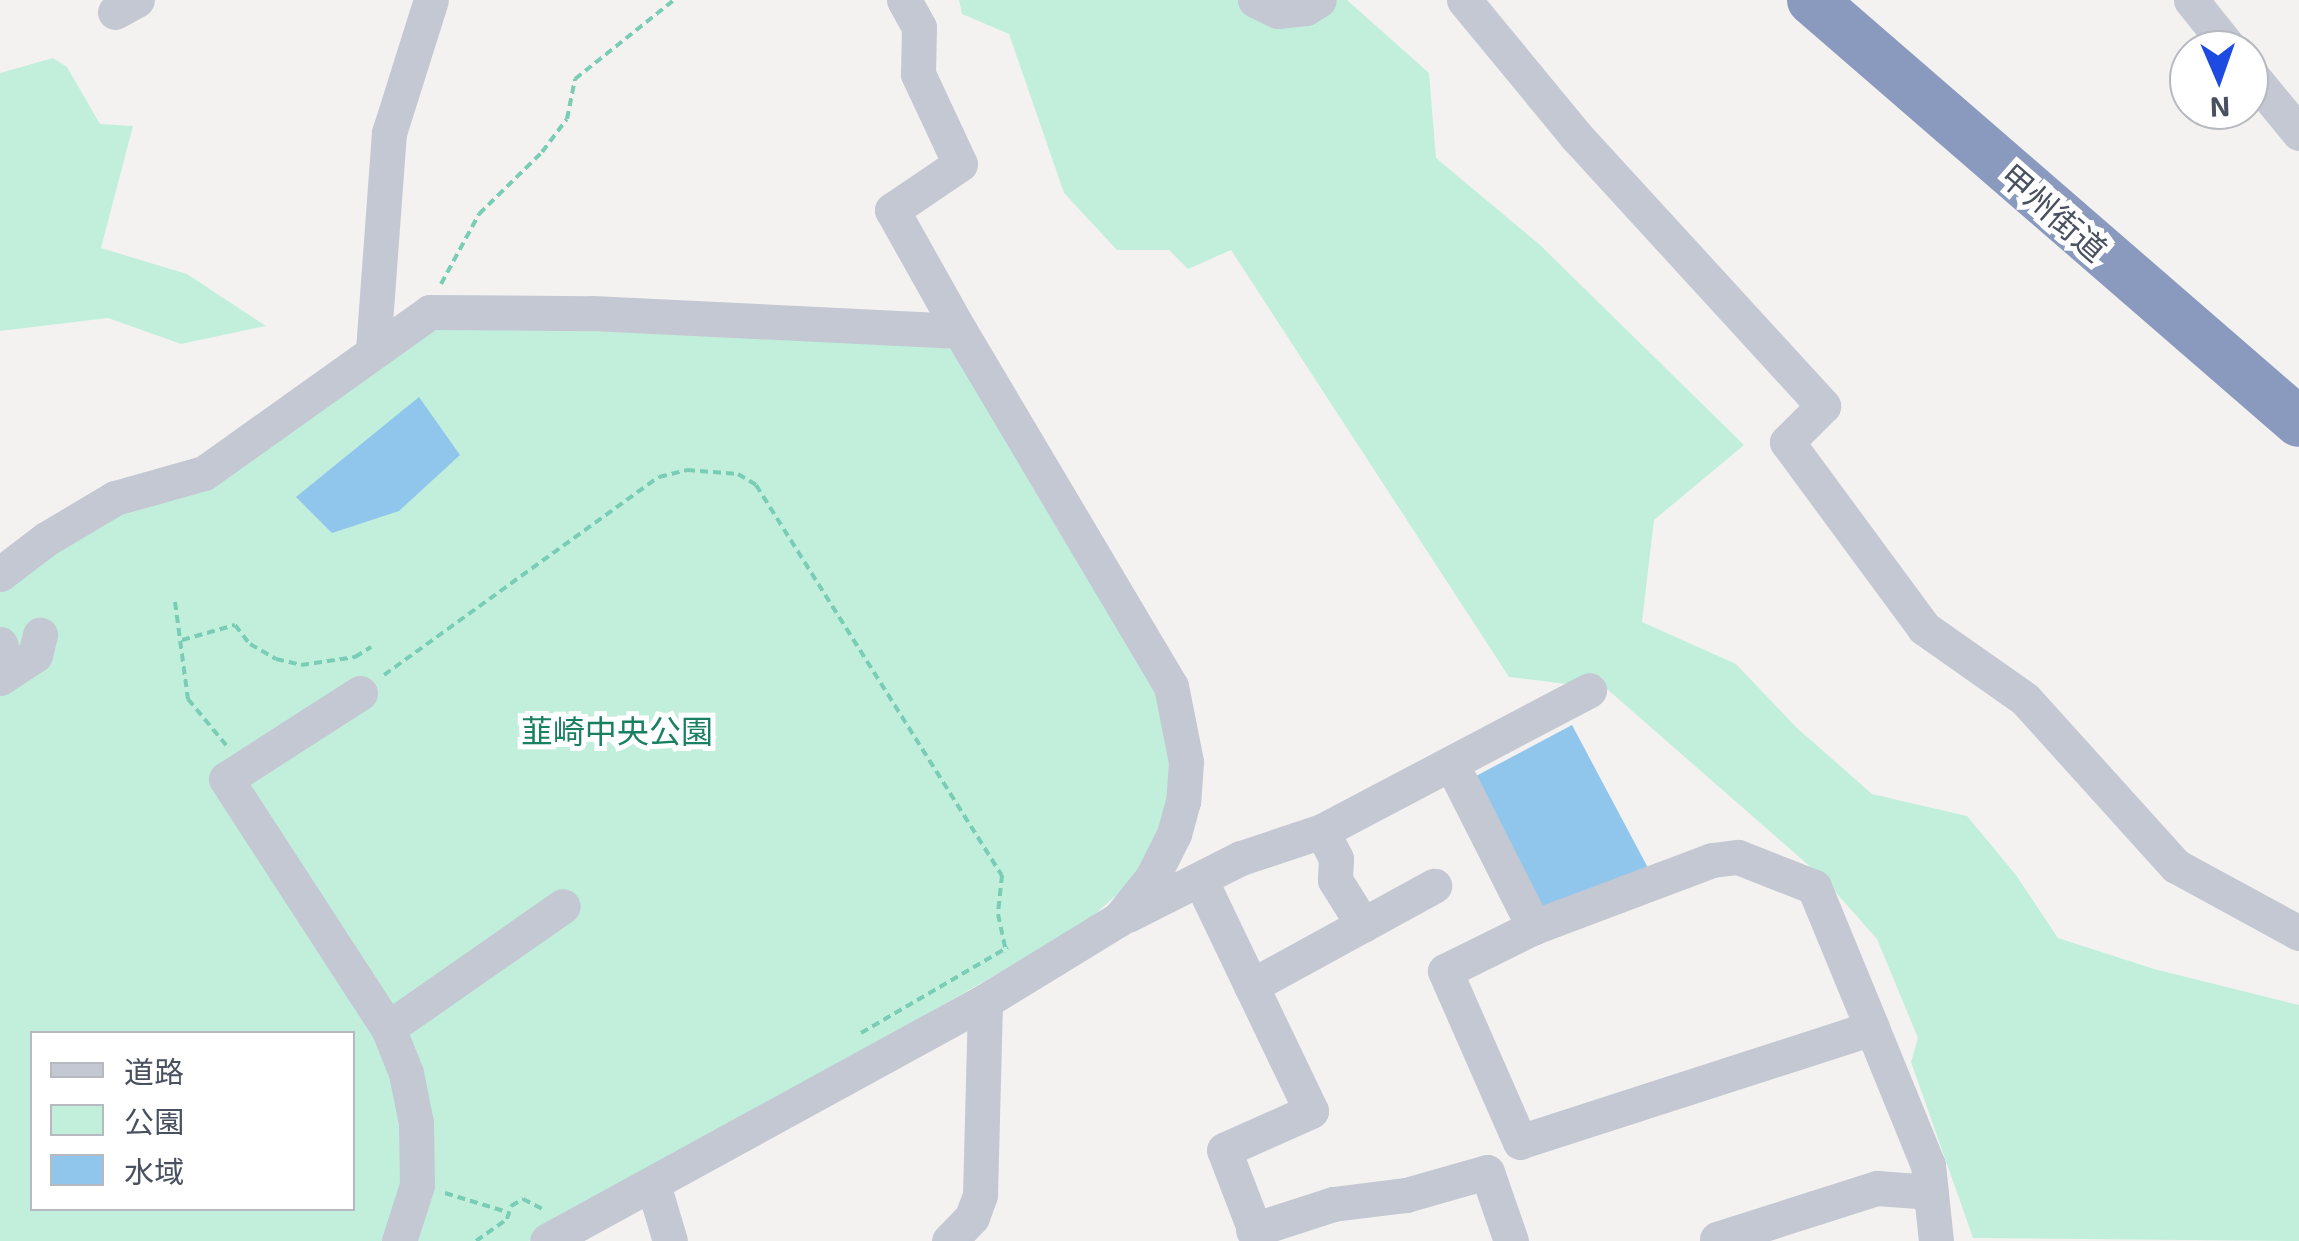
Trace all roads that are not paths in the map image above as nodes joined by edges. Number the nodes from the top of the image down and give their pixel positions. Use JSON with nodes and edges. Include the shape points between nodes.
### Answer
{"nodes":[{"id":1,"x":431,"y":0,"type":"edge"},
{"id":2,"x":904,"y":0,"type":"edge"},
{"id":3,"x":1255,"y":0,"type":"edge"},
{"id":4,"x":1319,"y":0,"type":"edge"},
{"id":5,"x":1464,"y":0,"type":"edge"},
{"id":6,"x":1812,"y":0,"type":"edge"},
{"id":7,"x":2197,"y":2,"type":"edge"},
{"id":8,"x":2217,"y":30,"type":"edge"},
{"id":9,"x":2269,"y":97,"type":"edge"},
{"id":10,"x":2299,"y":134,"type":"edge"},
{"id":11,"x":952,"y":317,"type":"junction"},
{"id":12,"x":372,"y":350,"type":"junction"},
{"id":13,"x":2299,"y":422,"type":"edge"},
{"id":14,"x":0,"y":574,"type":"edge"},
{"id":15,"x":40,"y":635,"type":"dead end"},
{"id":16,"x":0,"y":678,"type":"edge"},
{"id":17,"x":1590,"y":690,"type":"dead end"},
{"id":18,"x":360,"y":693,"type":"road end"},
{"id":19,"x":1452,"y":766,"type":"junction"},
{"id":20,"x":1322,"y":831,"type":"junction"},
{"id":21,"x":1200,"y":879,"type":"junction"},
{"id":22,"x":1434,"y":886,"type":"dead end"},
{"id":23,"x":563,"y":906,"type":"dead end"},
{"id":24,"x":1119,"y":919,"type":"junction"},
{"id":25,"x":1363,"y":925,"type":"junction"},
{"id":26,"x":1534,"y":927,"type":"junction"},
{"id":27,"x":2299,"y":932,"type":"edge"},
{"id":28,"x":1251,"y":986,"type":"junction"},
{"id":29,"x":984,"y":1000,"type":"junction"},
{"id":30,"x":388,"y":1028,"type":"junction"},
{"id":31,"x":1872,"y":1028,"type":"junction"},
{"id":32,"x":653,"y":1184,"type":"junction"},
{"id":33,"x":1931,"y":1192,"type":"junction"},
{"id":34,"x":1256,"y":1235,"type":"edge"},
{"id":35,"x":1717,"y":1239,"type":"edge"},
{"id":36,"x":400,"y":1241,"type":"edge"},
{"id":37,"x":547,"y":1241,"type":"edge"},
{"id":38,"x":670,"y":1241,"type":"edge"},
{"id":39,"x":950,"y":1241,"type":"edge"},
{"id":40,"x":1511,"y":1241,"type":"edge"},
{"id":41,"x":1936,"y":1241,"type":"edge"}],
"edges":[{"from":1,"to":12,"type":"street","via":[[389,133]]},
{"from":2,"to":11,"type":"street","via":[[919,28],[918,74],[960,164],[892,210]]},
{"from":3,"to":4,"type":"street","via":[[1278,11]]},
{"from":5,"to":27,"type":"street","via":[[1576,136],[1824,406],[1787,442],[1924,628],[2025,699],[2176,866]]},
{"from":6,"to":13,"type":"highway","name":"甲州街道"},
{"from":7,"to":8,"type":"street"},
{"from":9,"to":10,"type":"street"},
{"from":11,"to":12,"type":"street","via":[[918,327],[430,312]]},
{"from":11,"to":24,"type":"street","via":[[1171,686],[1186,762],[1183,801],[1152,878]]},
{"from":12,"to":14,"type":"street","via":[[204,474],[115,498]]},
{"from":15,"to":16,"type":"street","via":[[35,655]]},
{"from":17,"to":19,"type":"street"},
{"from":18,"to":30,"type":"street","via":[[226,779]]},
{"from":19,"to":20,"type":"street"},
{"from":19,"to":26,"type":"street"},
{"from":20,"to":21,"type":"street"},
{"from":20,"to":25,"type":"street","via":[[1336,858],[1335,880]]},
{"from":21,"to":24,"type":"street"},
{"from":21,"to":28,"type":"street"},
{"from":22,"to":25,"type":"street"},
{"from":23,"to":30,"type":"street"},
{"from":24,"to":29,"type":"street"},
{"from":25,"to":28,"type":"street"},
{"from":26,"to":31,"type":"street","via":[[1712,860],[1738,857],[1814,887]]},
{"from":26,"to":31,"type":"street","via":[[1444,971],[1520,1142]]},
{"from":28,"to":34,"type":"street","via":[[1311,1111],[1224,1150]]},
{"from":29,"to":32,"type":"street"},
{"from":29,"to":39,"type":"street","via":[[980,1195],[972,1217]]},
{"from":30,"to":36,"type":"street","via":[[416,1122],[418,1185]]},
{"from":31,"to":33,"type":"street","via":[[1928,1165]]},
{"from":32,"to":37,"type":"street"},
{"from":32,"to":38,"type":"street"},
{"from":33,"to":35,"type":"street","via":[[1876,1188]]},
{"from":33,"to":41,"type":"street"},
{"from":34,"to":40,"type":"street","via":[[1333,1204],[1406,1195],[1487,1172]]}]}
